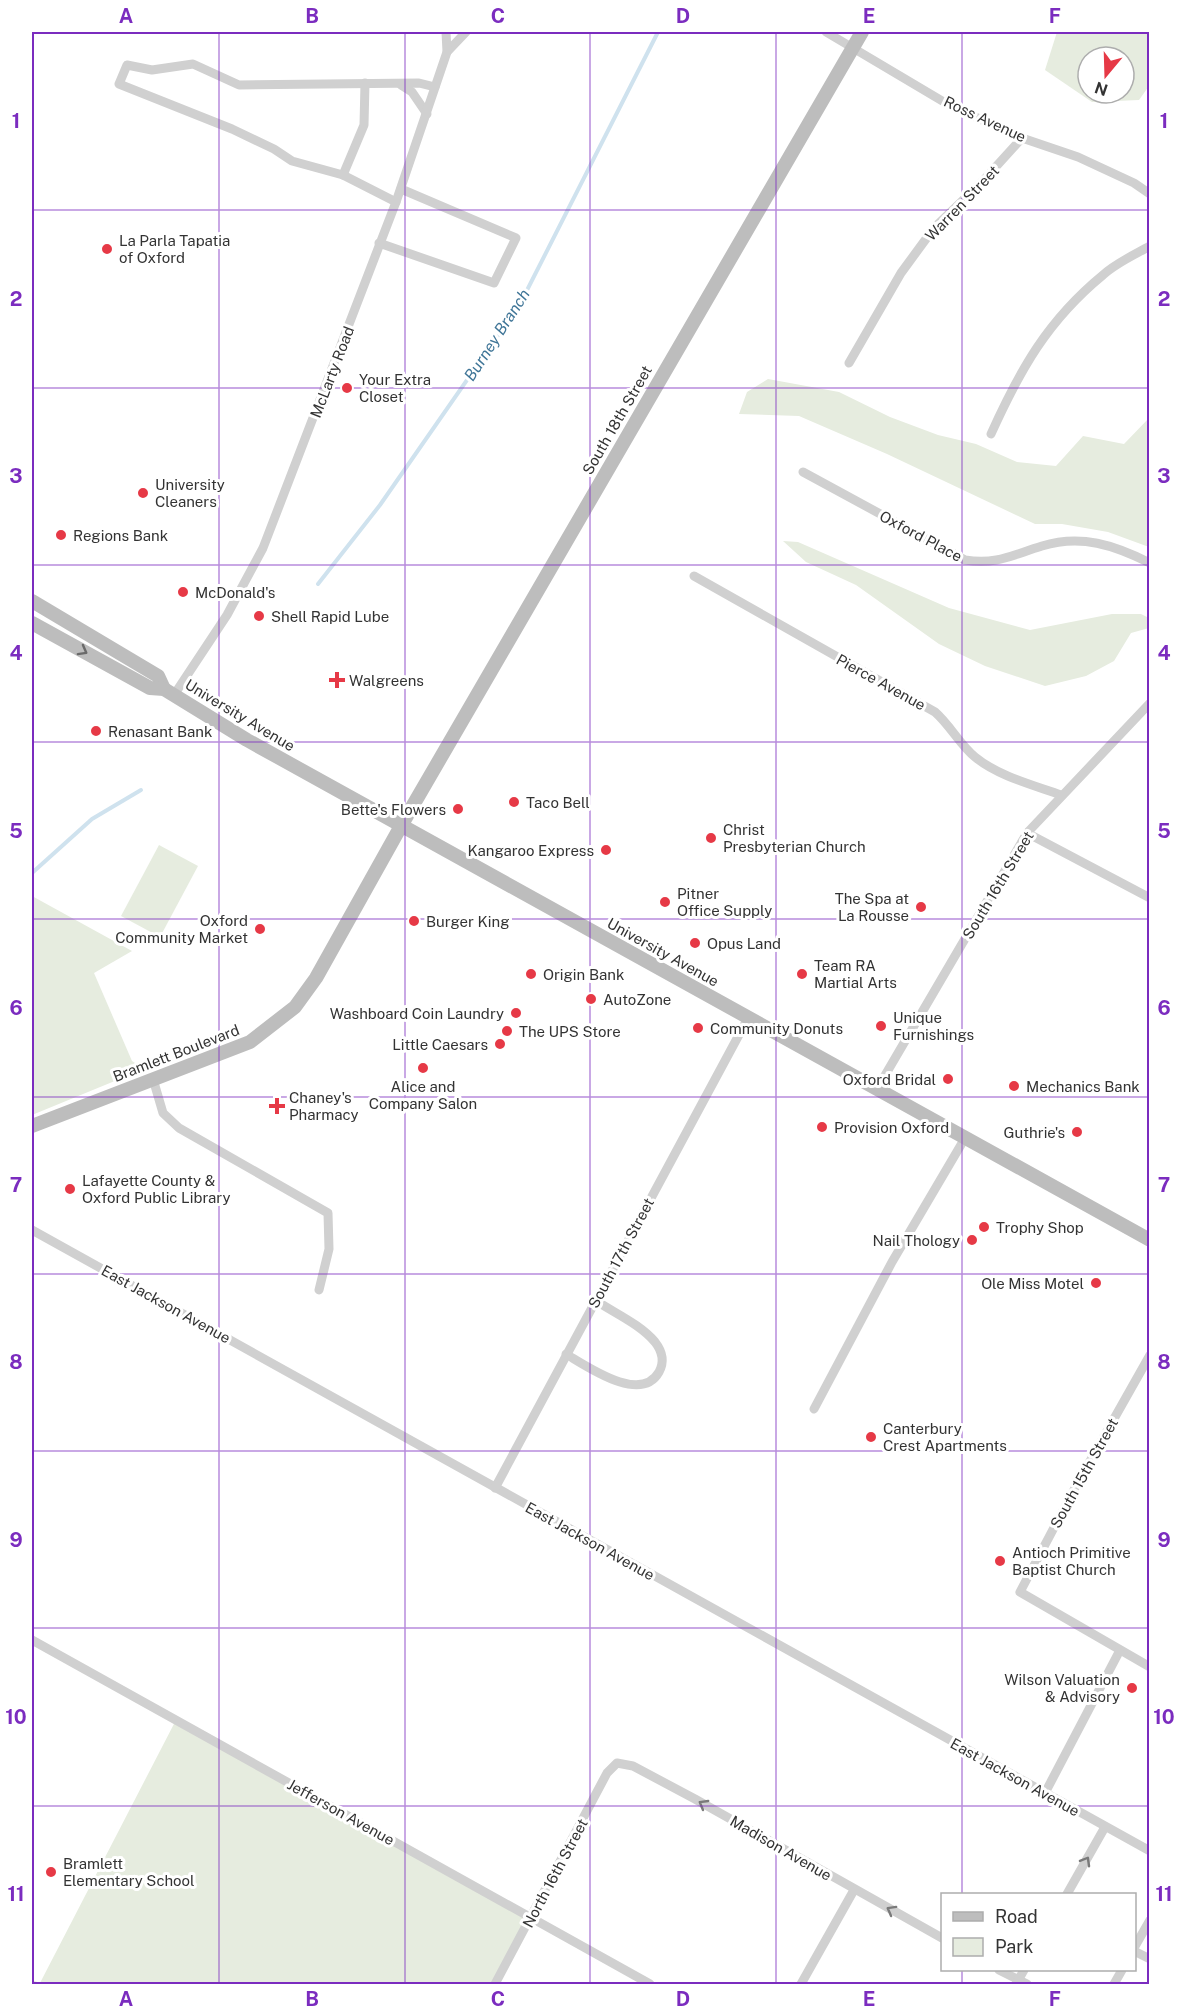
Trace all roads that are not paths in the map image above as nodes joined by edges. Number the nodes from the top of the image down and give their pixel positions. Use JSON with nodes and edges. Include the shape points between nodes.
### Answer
{"nodes":[{"id":1,"x":446,"y":32,"type":"edge"},
{"id":2,"x":466,"y":32,"type":"edge"},
{"id":3,"x":826,"y":32,"type":"edge"},
{"id":4,"x":862,"y":32,"type":"edge"},
{"id":5,"x":853,"y":47,"type":"junction"},
{"id":6,"x":447,"y":52,"type":"junction"},
{"id":7,"x":365,"y":83,"type":"junction"},
{"id":8,"x":401,"y":85,"type":"junction"},
{"id":9,"x":435,"y":87,"type":"junction"},
{"id":10,"x":427,"y":114,"type":"junction"},
{"id":11,"x":1022,"y":138,"type":"junction"},
{"id":12,"x":343,"y":175,"type":"junction"},
{"id":13,"x":401,"y":189,"type":"junction"},
{"id":14,"x":1149,"y":194,"type":"edge"},
{"id":15,"x":396,"y":202,"type":"junction"},
{"id":16,"x":379,"y":243,"type":"junction"},
{"id":17,"x":1149,"y":246,"type":"edge"},
{"id":18,"x":849,"y":363,"type":"dead end"},
{"id":19,"x":991,"y":434,"type":"dead end"},
{"id":20,"x":802,"y":472,"type":"dead end"},
{"id":21,"x":1149,"y":562,"type":"edge"},
{"id":22,"x":694,"y":576,"type":"dead end"},
{"id":23,"x":32,"y":601,"type":"edge"},
{"id":24,"x":32,"y":623,"type":"edge"},
{"id":25,"x":169,"y":692,"type":"junction"},
{"id":26,"x":1149,"y":703,"type":"edge"},
{"id":27,"x":1060,"y":795,"type":"junction"},
{"id":28,"x":401,"y":826,"type":"junction"},
{"id":29,"x":1027,"y":833,"type":"junction"},
{"id":30,"x":1149,"y":898,"type":"edge"},
{"id":31,"x":748,"y":1018,"type":"junction"},
{"id":32,"x":153,"y":1079,"type":"junction"},
{"id":33,"x":877,"y":1089,"type":"junction"},
{"id":34,"x":32,"y":1126,"type":"edge"},
{"id":35,"x":965,"y":1138,"type":"junction"},
{"id":36,"x":32,"y":1230,"type":"edge"},
{"id":37,"x":1149,"y":1240,"type":"edge"},
{"id":38,"x":319,"y":1290,"type":"dead end"},
{"id":39,"x":595,"y":1300,"type":"junction"},
{"id":40,"x":566,"y":1354,"type":"junction"},
{"id":41,"x":1149,"y":1355,"type":"edge"},
{"id":42,"x":814,"y":1408,"type":"dead end"},
{"id":43,"x":495,"y":1488,"type":"junction"},
{"id":44,"x":32,"y":1640,"type":"edge"},
{"id":45,"x":1119,"y":1652,"type":"junction"},
{"id":46,"x":1149,"y":1667,"type":"edge"},
{"id":47,"x":617,"y":1763,"type":"joint"},
{"id":48,"x":1046,"y":1793,"type":"junction"},
{"id":49,"x":1105,"y":1827,"type":"junction"},
{"id":50,"x":1149,"y":1851,"type":"edge"},
{"id":51,"x":854,"y":1890,"type":"junction"},
{"id":52,"x":1068,"y":1893,"type":"edge"},
{"id":53,"x":531,"y":1919,"type":"junction"},
{"id":54,"x":1149,"y":1920,"type":"edge"},
{"id":55,"x":941,"y":1937,"type":"edge"},
{"id":56,"x":1136,"y":1945,"type":"edge"},
{"id":57,"x":1136,"y":1950,"type":"edge"},
{"id":58,"x":1149,"y":1959,"type":"edge"},
{"id":59,"x":1001,"y":1971,"type":"edge"},
{"id":60,"x":1020,"y":1983,"type":"edge"},
{"id":61,"x":495,"y":1984,"type":"edge"},
{"id":62,"x":650,"y":1984,"type":"edge"},
{"id":63,"x":801,"y":1984,"type":"edge"}],
"edges":[{"from":1,"to":6,"type":"street","name":"McLarty Road"},
{"from":2,"to":6,"type":"street"},
{"from":3,"to":5,"type":"street","name":"Ross Avenue"},
{"from":4,"to":5,"type":"main road","name":"South 18th Street"},
{"from":5,"to":11,"type":"street","name":"Ross Avenue","via":[[949,105]]},
{"from":5,"to":28,"type":"main road","name":"South 18th Street"},
{"from":6,"to":9,"type":"street","name":"McLarty Road"},
{"from":7,"to":8,"type":"street"},
{"from":7,"to":12,"type":"street","via":[[364,125]]},
{"from":7,"to":12,"type":"street","via":[[239,85],[193,64],[152,70],[127,65],[119,84],[232,129],[292,160]]},
{"from":8,"to":9,"type":"street","via":[[419,83]]},
{"from":8,"to":10,"type":"street","via":[[412,92]]},
{"from":9,"to":10,"type":"street","name":"McLarty Road"},
{"from":10,"to":13,"type":"street","name":"McLarty Road"},
{"from":11,"to":14,"type":"street","name":"Ross Avenue","via":[[1078,157]]},
{"from":11,"to":18,"type":"street","name":"Warren Street","via":[[934,228],[898,276]]},
{"from":12,"to":15,"type":"street"},
{"from":13,"to":15,"type":"street","name":"McLarty Road"},
{"from":13,"to":16,"type":"street","via":[[516,238],[494,283]]},
{"from":15,"to":16,"type":"street","name":"McLarty Road"},
{"from":16,"to":25,"type":"street","name":"McLarty Road","via":[[262,548],[227,615]]},
{"from":17,"to":19,"type":"street","via":[[1104,273],[1038,343]]},
{"from":20,"to":21,"type":"street","name":"Oxford Place","via":[[965,560],[1000,561],[1066,540],[1088,540]]},
{"from":22,"to":27,"type":"street","name":"Pierce Avenue","via":[[935,712],[975,757]]},
{"from":23,"to":25,"type":"main road","name":"University Avenue","via":[[158,676]]},
{"from":24,"to":25,"type":"main road","name":"University Avenue","one_way":true,"via":[[150,688]]},
{"from":25,"to":28,"type":"main road","name":"University Avenue"},
{"from":26,"to":27,"type":"street","name":"South 16th Street"},
{"from":27,"to":29,"type":"street","name":"South 16th Street"},
{"from":28,"to":31,"type":"main road","name":"University Avenue"},
{"from":28,"to":32,"type":"main road","name":"Bramlett Boulevard","via":[[316,978],[295,1007],[250,1042]]},
{"from":29,"to":30,"type":"street"},
{"from":29,"to":33,"type":"street","name":"South 16th Street"},
{"from":31,"to":33,"type":"main road","name":"University Avenue"},
{"from":31,"to":39,"type":"street","name":"South 17th Street"},
{"from":32,"to":34,"type":"main road","name":"Bramlett Boulevard"},
{"from":32,"to":38,"type":"street","via":[[164,1113],[179,1128],[328,1213],[329,1249]]},
{"from":33,"to":35,"type":"main road","name":"University Avenue"},
{"from":35,"to":37,"type":"main road","name":"University Avenue"},
{"from":35,"to":42,"type":"street","via":[[892,1262]]},
{"from":36,"to":43,"type":"street","name":"East Jackson Avenue"},
{"from":39,"to":40,"type":"street","name":"South 17th Street"},
{"from":39,"to":40,"type":"street","via":[[638,1327],[655,1343],[663,1358],[662,1368],[656,1378],[645,1384],[621,1383]]},
{"from":40,"to":43,"type":"street","name":"South 17th Street"},
{"from":41,"to":45,"type":"street","name":"South 15th Street","via":[[1020,1592]]},
{"from":43,"to":48,"type":"street","name":"East Jackson Avenue"},
{"from":44,"to":53,"type":"street","name":"Jefferson Avenue"},
{"from":45,"to":46,"type":"street"},
{"from":45,"to":48,"type":"street"},
{"from":51,"to":47,"type":"street","name":"Madison Avenue","one_way":true,"via":[[643,1771]]},
{"from":47,"to":53,"type":"street","name":"North 16th Street","via":[[607,1773]]},
{"from":48,"to":49,"type":"street","name":"East Jackson Avenue"},
{"from":49,"to":50,"type":"street","name":"East Jackson Avenue"},
{"from":52,"to":49,"type":"street","one_way":true},
{"from":55,"to":51,"type":"street","name":"Madison Avenue","one_way":true},
{"from":51,"to":63,"type":"street"},
{"from":53,"to":61,"type":"street","name":"North 16th Street"},
{"from":53,"to":62,"type":"street","name":"Jefferson Avenue"},
{"from":54,"to":56,"type":"street"},
{"from":57,"to":58,"type":"street"},
{"from":59,"to":60,"type":"street"}]}
